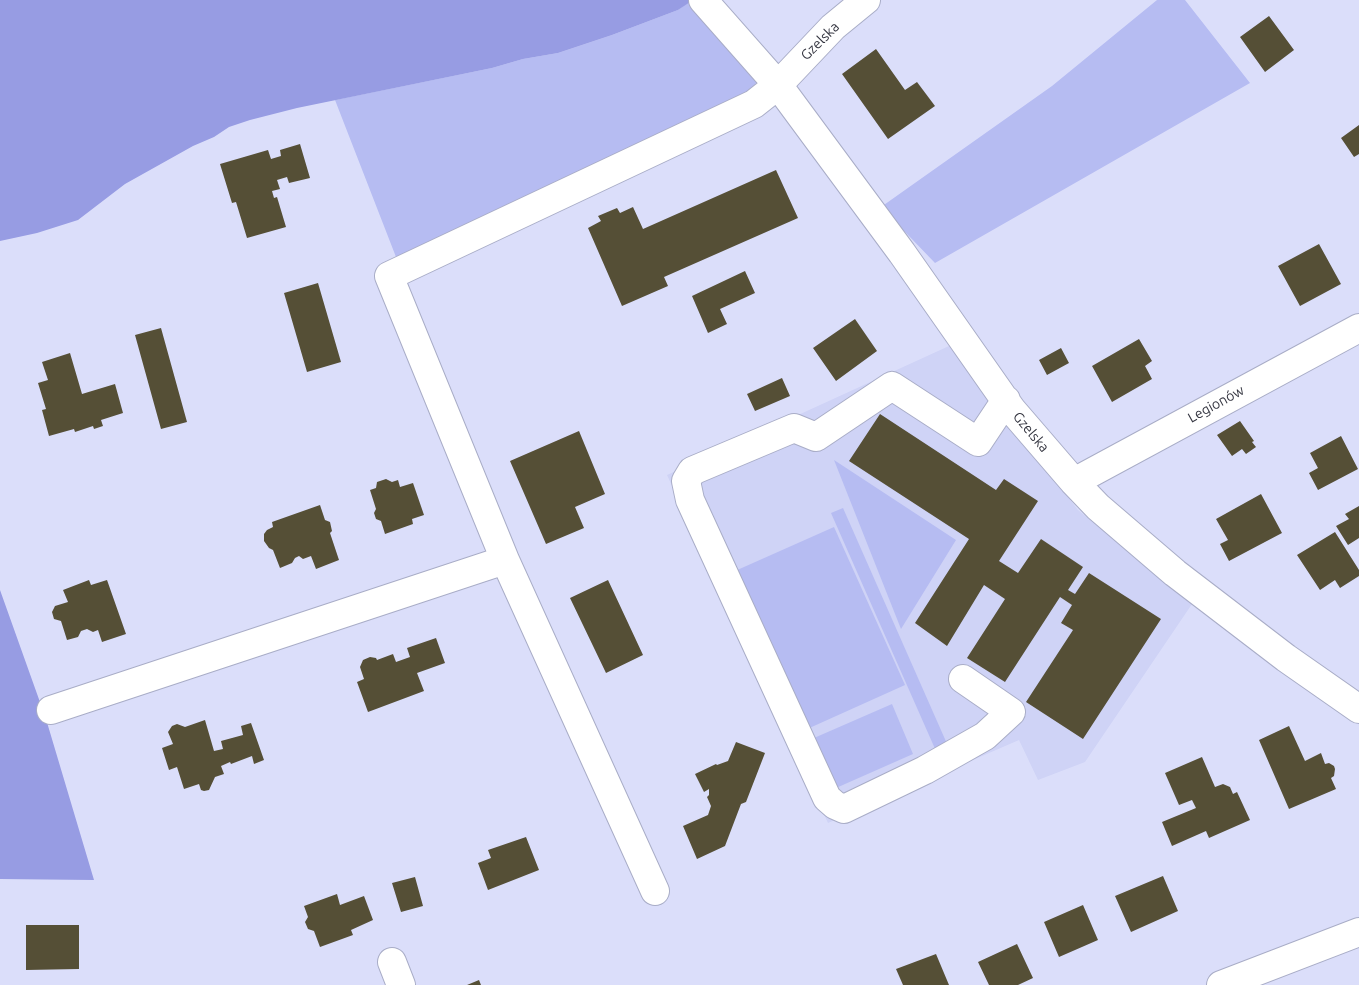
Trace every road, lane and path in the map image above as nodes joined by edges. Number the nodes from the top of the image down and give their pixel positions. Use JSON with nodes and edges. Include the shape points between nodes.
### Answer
{"nodes":[{"id":1,"x":703,"y":0,"type":"edge"},
{"id":2,"x":866,"y":0,"type":"edge"},
{"id":3,"x":778,"y":85,"type":"junction"},
{"id":4,"x":1359,"y":328,"type":"edge"},
{"id":5,"x":1006,"y":400,"type":"junction"},
{"id":6,"x":1074,"y":482,"type":"junction"},
{"id":7,"x":504,"y":560,"type":"junction"},
{"id":8,"x":963,"y":679,"type":"dead end"},
{"id":9,"x":1359,"y":709,"type":"edge"},
{"id":10,"x":51,"y":710,"type":"dead end"},
{"id":11,"x":655,"y":891,"type":"dead end"},
{"id":12,"x":1359,"y":932,"type":"edge"},
{"id":13,"x":1222,"y":985,"type":"edge"}],
"edges":[{"from":1,"to":3,"type":"street","name":"Gzelska"},
{"from":2,"to":3,"type":"street","name":"Gzelska","via":[[833,27]]},
{"from":3,"to":5,"type":"street","name":"Gzelska"},
{"from":3,"to":7,"type":"street","via":[[754,104],[389,276]]},
{"from":4,"to":6,"type":"street","name":"Legionów"},
{"from":5,"to":6,"type":"street","name":"Gzelska"},
{"from":5,"to":8,"type":"street","via":[[978,442],[892,386],[816,437],[794,428],[692,471],[686,481],[694,509],[827,798],[834,805],[844,809],[925,770],[985,736],[1010,712]]},
{"from":6,"to":9,"type":"street","name":"Gzelska","via":[[1098,507],[1175,573]]},
{"from":7,"to":10,"type":"street"},
{"from":7,"to":11,"type":"street"},
{"from":12,"to":13,"type":"street"}]}
